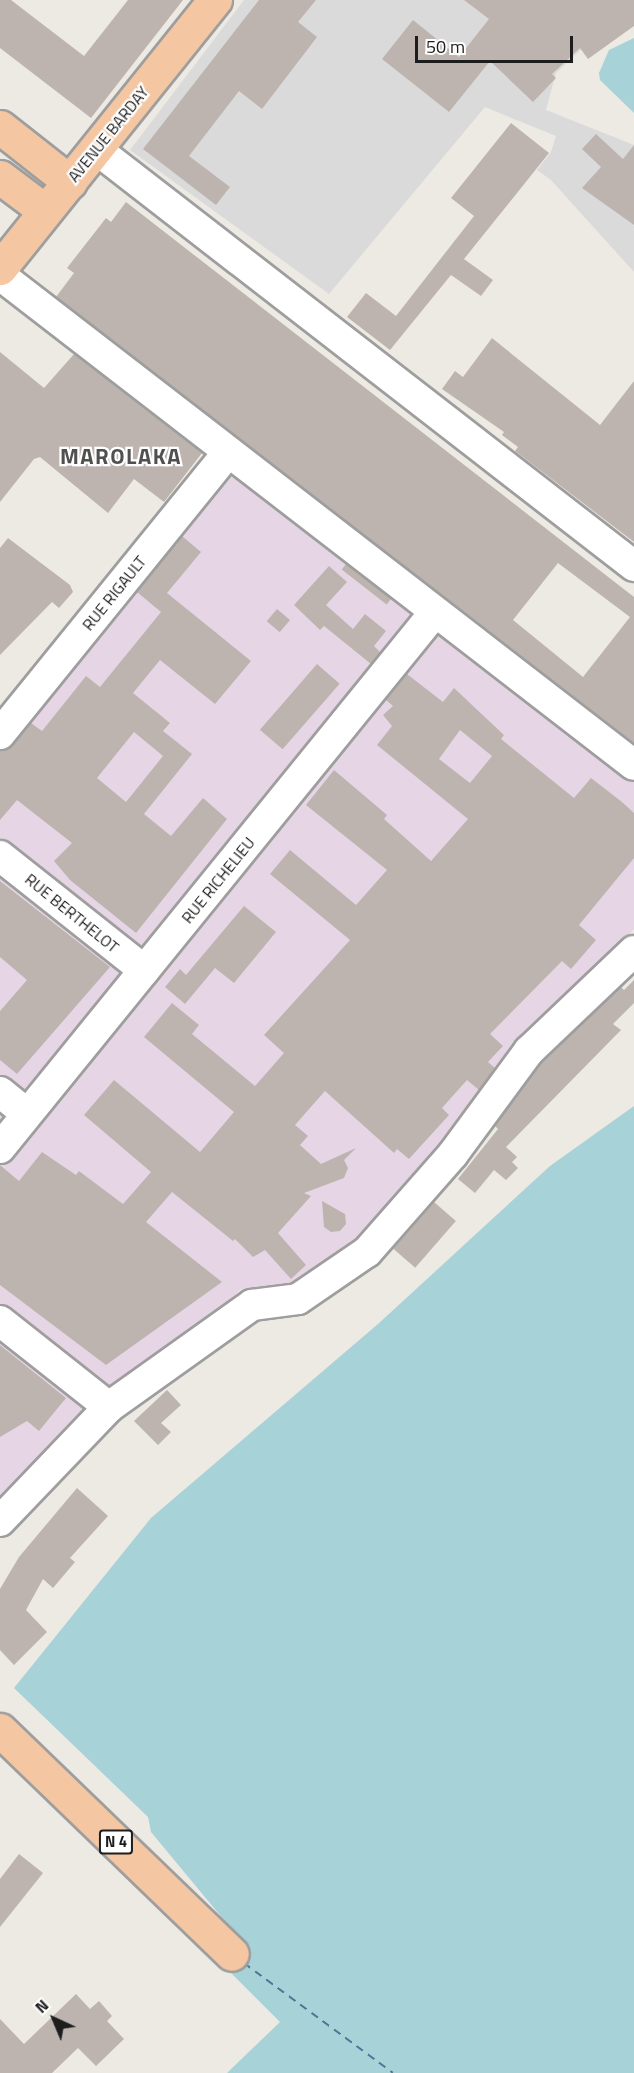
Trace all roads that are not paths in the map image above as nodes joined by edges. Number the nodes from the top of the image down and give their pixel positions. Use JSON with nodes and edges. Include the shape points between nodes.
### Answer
{"nodes":[{"id":1,"x":215,"y":0,"type":"edge"},
{"id":2,"x":0,"y":127,"type":"edge"},
{"id":3,"x":96,"y":149,"type":"junction"},
{"id":4,"x":0,"y":177,"type":"edge"},
{"id":5,"x":70,"y":182,"type":"junction"},
{"id":6,"x":44,"y":210,"type":"junction"},
{"id":7,"x":0,"y":268,"type":"edge"},
{"id":8,"x":0,"y":275,"type":"edge"},
{"id":9,"x":228,"y":452,"type":"junction"},
{"id":10,"x":634,"y":566,"type":"edge"},
{"id":11,"x":435,"y":612,"type":"junction"},
{"id":12,"x":0,"y":734,"type":"edge"},
{"id":13,"x":634,"y":765,"type":"edge"},
{"id":14,"x":0,"y":856,"type":"edge"},
{"id":15,"x":634,"y":951,"type":"edge"},
{"id":16,"x":144,"y":970,"type":"junction"},
{"id":17,"x":0,"y":1092,"type":"edge"},
{"id":18,"x":26,"y":1113,"type":"junction"},
{"id":19,"x":0,"y":1148,"type":"edge"},
{"id":20,"x":0,"y":1321,"type":"edge"},
{"id":21,"x":109,"y":1407,"type":"junction"},
{"id":22,"x":0,"y":1521,"type":"edge"},
{"id":23,"x":0,"y":1730,"type":"edge"},
{"id":24,"x":232,"y":1954,"type":"dead end"}],
"edges":[{"from":1,"to":3,"type":"main road","name":"AVENUE BARDAY"},
{"from":2,"to":5,"type":"main road"},
{"from":3,"to":5,"type":"main road","name":"AVENUE BARDAY"},
{"from":3,"to":10,"type":"street"},
{"from":4,"to":6,"type":"main road"},
{"from":5,"to":6,"type":"main road","name":"AVENUE BARDAY"},
{"from":6,"to":7,"type":"main road","name":"AVENUE BARDAY"},
{"from":8,"to":9,"type":"street"},
{"from":9,"to":11,"type":"street"},
{"from":9,"to":12,"type":"street","name":"RUE RIGAULT"},
{"from":11,"to":13,"type":"street"},
{"from":11,"to":16,"type":"street","name":"RUE RICHELIEU"},
{"from":14,"to":16,"type":"street","name":"RUE BERTHELOT"},
{"from":15,"to":21,"type":"street","via":[[529,1050],[453,1154],[367,1252],[298,1299],[252,1305]]},
{"from":16,"to":18,"type":"street","name":"RUE RICHELIEU"},
{"from":17,"to":18,"type":"street"},
{"from":18,"to":19,"type":"street","name":"RUE RICHELIEU"},
{"from":20,"to":21,"type":"street"},
{"from":21,"to":22,"type":"street"},
{"from":23,"to":24,"type":"main road","number":"N 4"}]}
